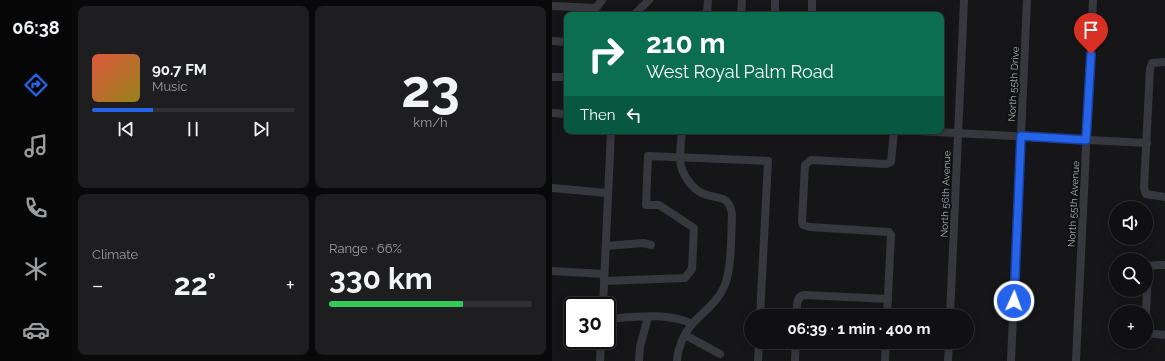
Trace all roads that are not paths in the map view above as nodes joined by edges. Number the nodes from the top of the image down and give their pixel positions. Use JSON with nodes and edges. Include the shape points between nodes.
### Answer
{"nodes":[{"id":1,"x":602,"y":0,"type":"edge"},
{"id":2,"x":649,"y":0,"type":"edge"},
{"id":3,"x":708,"y":0,"type":"edge"},
{"id":4,"x":742,"y":0,"type":"edge"},
{"id":5,"x":775,"y":0,"type":"edge"},
{"id":6,"x":812,"y":0,"type":"edge"},
{"id":7,"x":964,"y":0,"type":"edge"},
{"id":8,"x":1027,"y":0,"type":"edge"},
{"id":9,"x":1093,"y":0,"type":"edge"},
{"id":10,"x":552,"y":6,"type":"edge"},
{"id":11,"x":637,"y":12,"type":"edge"},
{"id":12,"x":707,"y":12,"type":"edge"},
{"id":13,"x":741,"y":12,"type":"edge"},
{"id":14,"x":775,"y":12,"type":"edge"},
{"id":15,"x":812,"y":12,"type":"edge"},
{"id":16,"x":552,"y":40,"type":"edge"},
{"id":17,"x":564,"y":42,"type":"edge"},
{"id":18,"x":1165,"y":62,"type":"edge"},
{"id":19,"x":552,"y":76,"type":"edge"},
{"id":20,"x":564,"y":77,"type":"edge"},
{"id":21,"x":552,"y":113,"type":"edge"},
{"id":22,"x":564,"y":114,"type":"edge"},
{"id":23,"x":944,"y":132,"type":"edge"},
{"id":24,"x":958,"y":133,"type":"junction"},
{"id":25,"x":611,"y":134,"type":"edge"},
{"id":26,"x":682,"y":134,"type":"edge"},
{"id":27,"x":894,"y":134,"type":"edge"},
{"id":28,"x":1021,"y":136,"type":"junction"},
{"id":29,"x":1086,"y":140,"type":"junction"},
{"id":30,"x":1147,"y":143,"type":"junction"},
{"id":31,"x":681,"y":157,"type":"junction"},
{"id":32,"x":552,"y":188,"type":"edge"},
{"id":33,"x":608,"y":193,"type":"junction"},
{"id":34,"x":1165,"y":197,"type":"edge"},
{"id":35,"x":651,"y":245,"type":"dead end"},
{"id":36,"x":606,"y":246,"type":"junction"},
{"id":37,"x":1165,"y":265,"type":"edge"},
{"id":38,"x":552,"y":272,"type":"edge"},
{"id":39,"x":604,"y":277,"type":"junction"},
{"id":40,"x":603,"y":297,"type":"edge"},
{"id":41,"x":888,"y":299,"type":"junction"},
{"id":42,"x":1146,"y":305,"type":"edge"},
{"id":43,"x":760,"y":309,"type":"edge"},
{"id":44,"x":797,"y":309,"type":"edge"},
{"id":45,"x":887,"y":309,"type":"edge"},
{"id":46,"x":950,"y":309,"type":"edge"},
{"id":47,"x":648,"y":317,"type":"junction"},
{"id":48,"x":616,"y":319,"type":"edge"},
{"id":49,"x":692,"y":324,"type":"junction"},
{"id":50,"x":1153,"y":334,"type":"edge"},
{"id":51,"x":685,"y":335,"type":"junction"},
{"id":52,"x":1165,"y":335,"type":"edge"},
{"id":53,"x":601,"y":349,"type":"edge"},
{"id":54,"x":759,"y":349,"type":"edge"},
{"id":55,"x":796,"y":349,"type":"edge"},
{"id":56,"x":886,"y":349,"type":"edge"},
{"id":57,"x":949,"y":349,"type":"edge"},
{"id":58,"x":720,"y":354,"type":"dead end"},
{"id":59,"x":600,"y":361,"type":"edge"},
{"id":60,"x":639,"y":361,"type":"edge"},
{"id":61,"x":677,"y":361,"type":"edge"},
{"id":62,"x":758,"y":361,"type":"edge"},
{"id":63,"x":795,"y":361,"type":"edge"},
{"id":64,"x":885,"y":361,"type":"edge"},
{"id":65,"x":948,"y":361,"type":"edge"},
{"id":66,"x":1011,"y":361,"type":"edge"},
{"id":67,"x":1076,"y":361,"type":"edge"}],
"edges":[{"from":1,"to":10,"type":"street","via":[[596,8]]},
{"from":2,"to":11,"type":"street"},
{"from":3,"to":12,"type":"street"},
{"from":4,"to":13,"type":"street"},
{"from":5,"to":14,"type":"street"},
{"from":6,"to":15,"type":"street"},
{"from":7,"to":24,"type":"street","name":"North 56th Avenue"},
{"from":8,"to":28,"type":"street","name":"North 55th Drive"},
{"from":9,"to":29,"type":"street","name":"North 55th Avenue"},
{"from":16,"to":17,"type":"street"},
{"from":18,"to":30,"type":"street","via":[[1152,63],[1150,70]]},
{"from":19,"to":20,"type":"street"},
{"from":21,"to":22,"type":"street"},
{"from":23,"to":24,"type":"street"},
{"from":24,"to":28,"type":"street"},
{"from":24,"to":46,"type":"street","name":"North 56th Avenue"},
{"from":25,"to":33,"type":"street"},
{"from":26,"to":31,"type":"street"},
{"from":27,"to":41,"type":"street","via":[[891,162],[886,164],[810,160],[807,162],[802,221],[803,225],[810,227],[889,232],[891,236]]},
{"from":28,"to":29,"type":"street"},
{"from":28,"to":66,"type":"street","name":"North 55th Drive"},
{"from":29,"to":30,"type":"street"},
{"from":29,"to":67,"type":"street","name":"North 55th Avenue"},
{"from":30,"to":34,"type":"street","via":[[1144,188],[1146,194]]},
{"from":31,"to":39,"type":"street","via":[[648,156],[646,205],[659,206],[694,228],[692,269],[685,278]]},
{"from":31,"to":43,"type":"street","via":[[768,161]]},
{"from":31,"to":49,"type":"street","via":[[682,168],[690,184],[706,195],[721,197],[727,201],[732,214],[728,273],[724,287],[713,304]]},
{"from":32,"to":33,"type":"street"},
{"from":33,"to":36,"type":"street"},
{"from":35,"to":36,"type":"street","via":[[644,243]]},
{"from":36,"to":39,"type":"street"},
{"from":37,"to":42,"type":"street","via":[[1149,266]]},
{"from":38,"to":39,"type":"street"},
{"from":39,"to":40,"type":"street"},
{"from":41,"to":44,"type":"street","via":[[804,295],[798,298]]},
{"from":41,"to":45,"type":"street"},
{"from":47,"to":48,"type":"street"},
{"from":47,"to":49,"type":"street","via":[[675,318]]},
{"from":47,"to":60,"type":"street"},
{"from":49,"to":51,"type":"street"},
{"from":50,"to":52,"type":"street"},
{"from":51,"to":58,"type":"street"},
{"from":51,"to":61,"type":"street"},
{"from":53,"to":59,"type":"street"},
{"from":54,"to":62,"type":"street"},
{"from":55,"to":63,"type":"street"},
{"from":56,"to":64,"type":"street"},
{"from":57,"to":65,"type":"street"}]}
